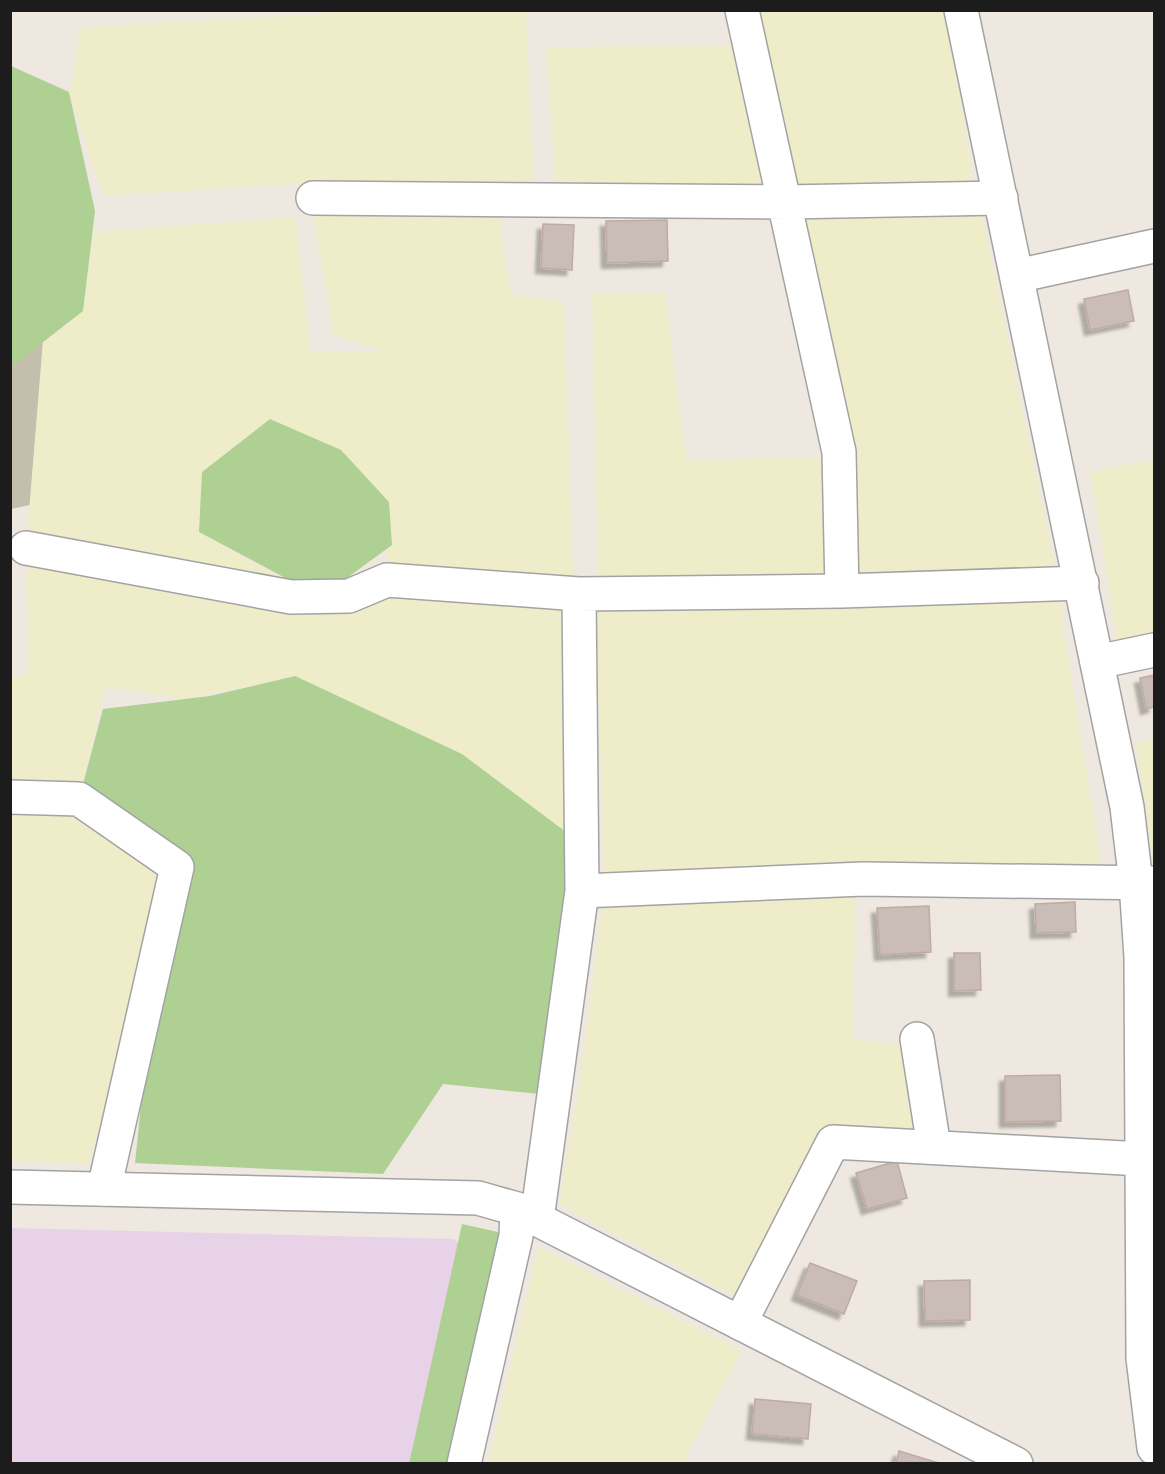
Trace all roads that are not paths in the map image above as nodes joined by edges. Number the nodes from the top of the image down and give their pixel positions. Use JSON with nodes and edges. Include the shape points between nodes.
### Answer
{"nodes":[{"id":1,"x":742,"y":10,"type":"edge"},
{"id":2,"x":961,"y":10,"type":"edge"},
{"id":3,"x":313,"y":198,"type":"dead end"},
{"id":4,"x":1000,"y":198,"type":"junction"},
{"id":5,"x":785,"y":202,"type":"junction"},
{"id":6,"x":1155,"y":246,"type":"edge"},
{"id":7,"x":1017,"y":276,"type":"junction"},
{"id":8,"x":26,"y":548,"type":"dead end"},
{"id":9,"x":1082,"y":584,"type":"junction"},
{"id":10,"x":842,"y":591,"type":"junction"},
{"id":11,"x":579,"y":594,"type":"junction"},
{"id":12,"x":1155,"y":650,"type":"edge"},
{"id":13,"x":1097,"y":662,"type":"junction"},
{"id":14,"x":10,"y":797,"type":"edge"},
{"id":15,"x":1145,"y":883,"type":"edge"},
{"id":16,"x":582,"y":891,"type":"junction"},
{"id":17,"x":917,"y":1039,"type":"dead end"},
{"id":18,"x":1148,"y":1115,"type":"edge"},
{"id":19,"x":934,"y":1147,"type":"junction"},
{"id":20,"x":1142,"y":1159,"type":"junction"},
{"id":21,"x":10,"y":1187,"type":"edge"},
{"id":22,"x":105,"y":1189,"type":"junction"},
{"id":23,"x":527,"y":1214,"type":"junction"},
{"id":24,"x":740,"y":1323,"type":"junction"},
{"id":25,"x":1155,"y":1448,"type":"edge"},
{"id":26,"x":464,"y":1464,"type":"edge"},
{"id":27,"x":1016,"y":1464,"type":"edge"}],
"edges":[{"from":1,"to":5,"type":"street"},
{"from":2,"to":4,"type":"street"},
{"from":3,"to":5,"type":"street"},
{"from":4,"to":5,"type":"street"},
{"from":4,"to":7,"type":"street"},
{"from":5,"to":10,"type":"street","via":[[839,452]]},
{"from":6,"to":7,"type":"street"},
{"from":7,"to":9,"type":"street"},
{"from":8,"to":11,"type":"street","via":[[291,597],[349,596],[387,580]]},
{"from":9,"to":10,"type":"street"},
{"from":9,"to":13,"type":"street"},
{"from":10,"to":11,"type":"street"},
{"from":11,"to":16,"type":"street"},
{"from":12,"to":13,"type":"street"},
{"from":13,"to":15,"type":"street"},
{"from":14,"to":22,"type":"street","via":[[79,799],[177,867]]},
{"from":15,"to":16,"type":"street","via":[[863,879]]},
{"from":15,"to":18,"type":"street","via":[[1141,957]]},
{"from":16,"to":23,"type":"street"},
{"from":17,"to":19,"type":"street"},
{"from":18,"to":20,"type":"street"},
{"from":19,"to":20,"type":"street"},
{"from":19,"to":24,"type":"street","via":[[833,1142]]},
{"from":20,"to":25,"type":"street","via":[[1143,1358]]},
{"from":21,"to":22,"type":"street"},
{"from":22,"to":23,"type":"street","via":[[478,1198]]},
{"from":23,"to":24,"type":"street"},
{"from":23,"to":26,"type":"street","via":[[516,1236]]},
{"from":24,"to":27,"type":"street"}]}
